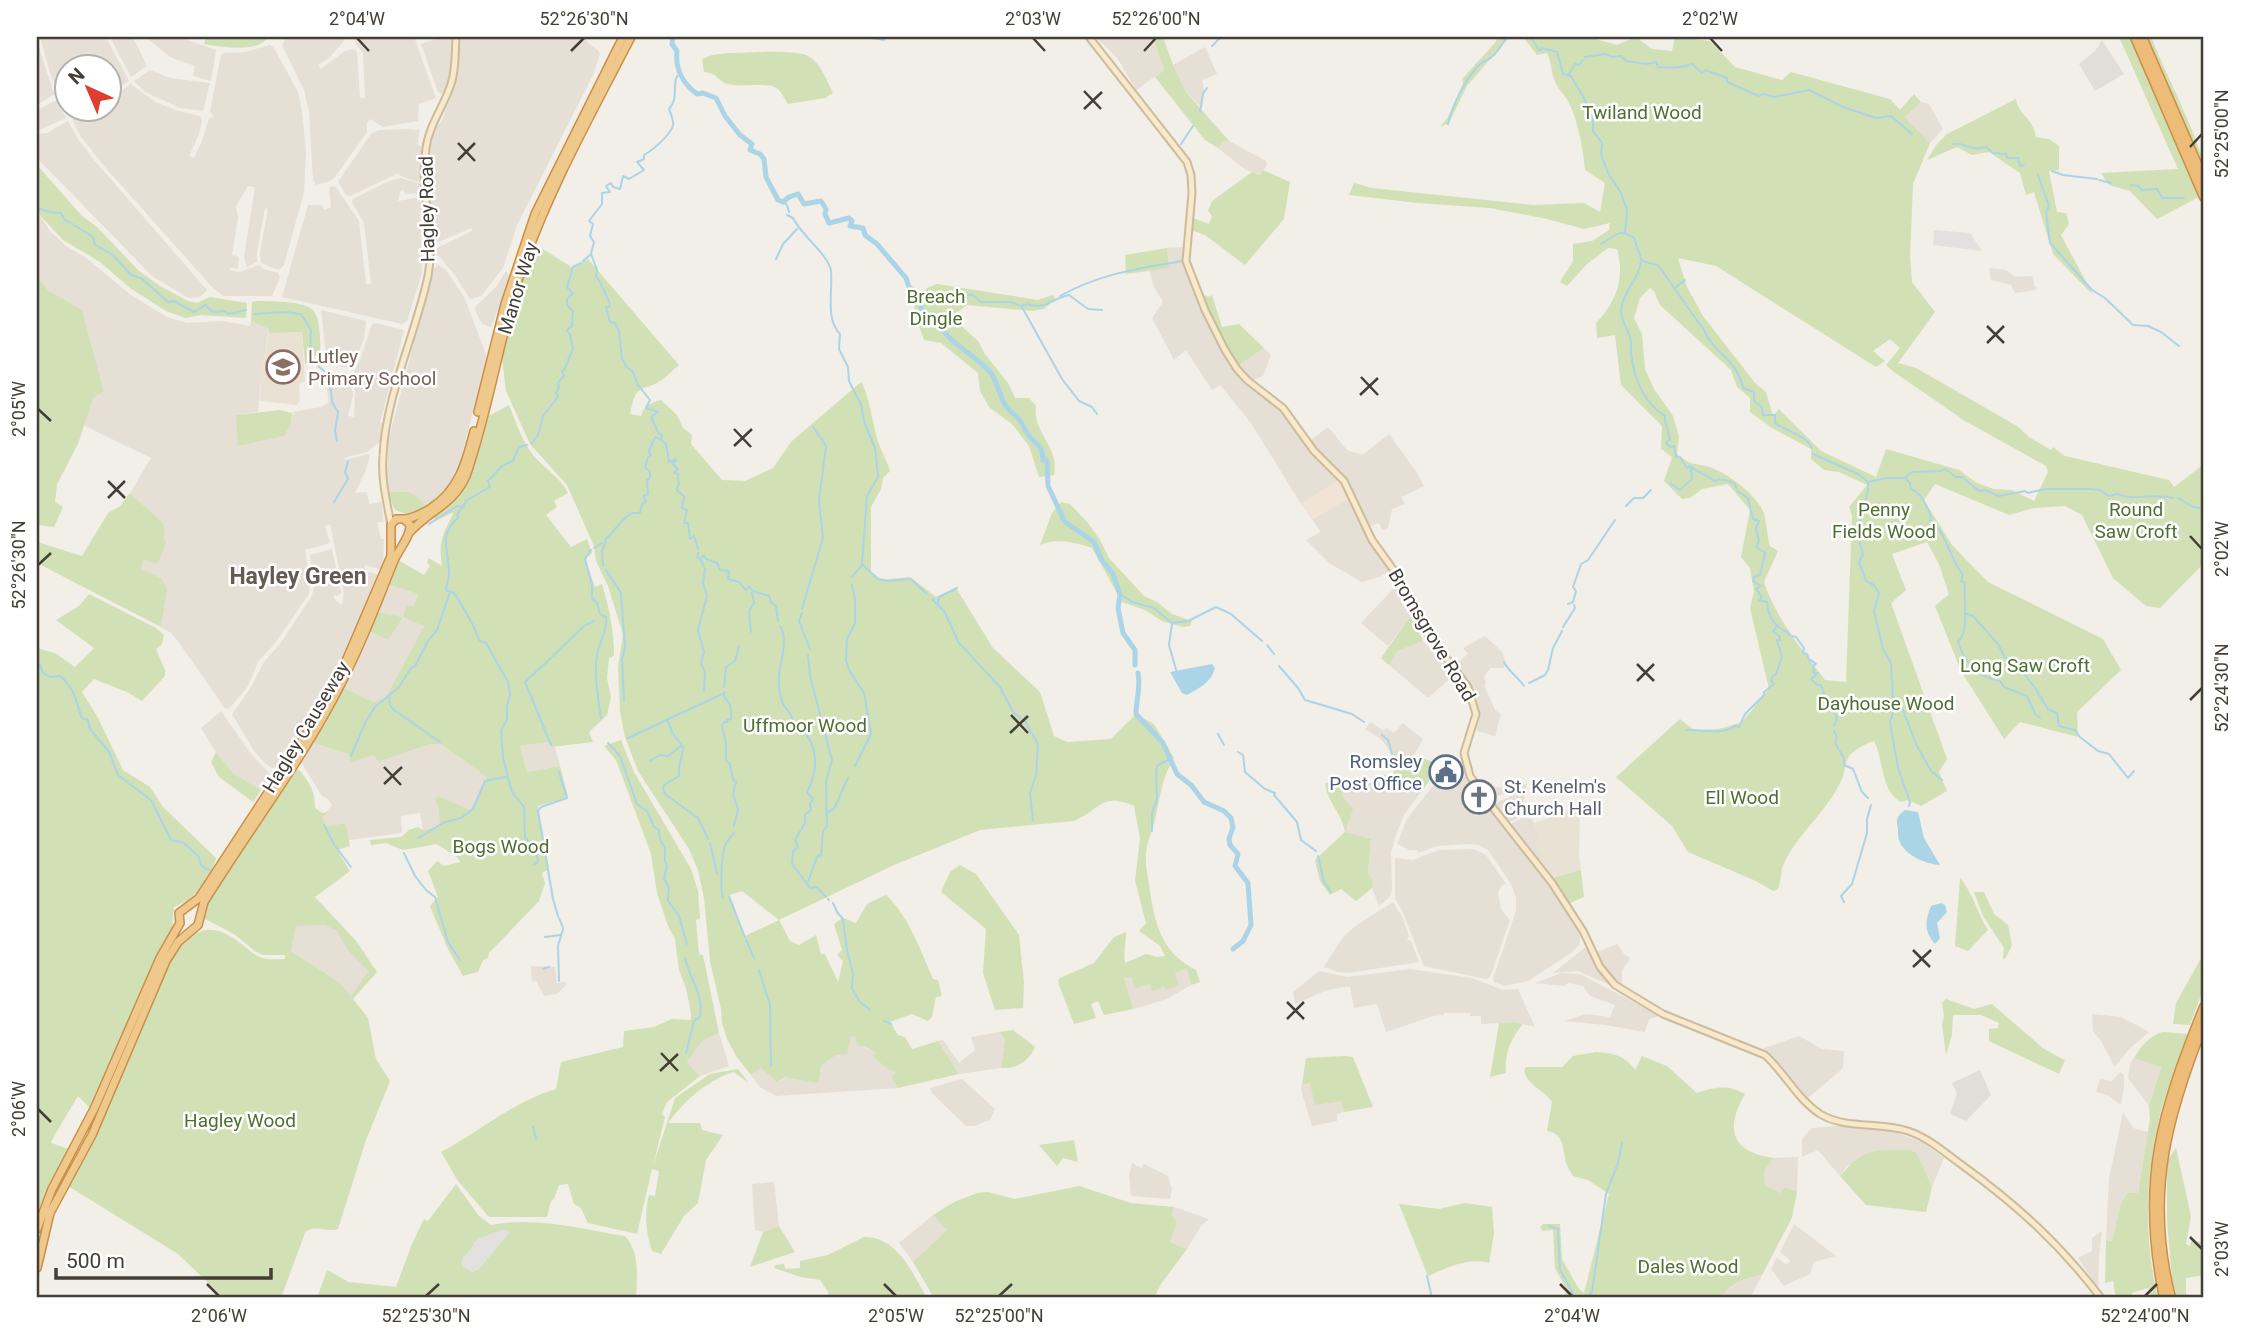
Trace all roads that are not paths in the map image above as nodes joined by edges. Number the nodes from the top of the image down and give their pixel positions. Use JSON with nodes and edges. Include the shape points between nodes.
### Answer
{"nodes":[{"id":1,"x":456,"y":37,"type":"edge"},
{"id":2,"x":623,"y":37,"type":"edge"},
{"id":3,"x":631,"y":37,"type":"edge"},
{"id":4,"x":1089,"y":37,"type":"edge"},
{"id":5,"x":2135,"y":37,"type":"edge"},
{"id":6,"x":2142,"y":37,"type":"edge"},
{"id":7,"x":2204,"y":180,"type":"edge"},
{"id":8,"x":2204,"y":197,"type":"edge"},
{"id":9,"x":387,"y":505,"type":"junction"},
{"id":10,"x":402,"y":519,"type":"junction"},
{"id":11,"x":391,"y":528,"type":"junction"},
{"id":12,"x":408,"y":534,"type":"junction"},
{"id":13,"x":187,"y":907,"type":"junction"},
{"id":14,"x":200,"y":914,"type":"junction"},
{"id":15,"x":180,"y":923,"type":"junction"},
{"id":16,"x":194,"y":929,"type":"junction"},
{"id":17,"x":2204,"y":1007,"type":"edge"},
{"id":18,"x":2204,"y":1023,"type":"edge"},
{"id":19,"x":37,"y":1229,"type":"edge"},
{"id":20,"x":37,"y":1268,"type":"edge"},
{"id":21,"x":2101,"y":1298,"type":"edge"},
{"id":22,"x":2164,"y":1298,"type":"edge"},
{"id":23,"x":2171,"y":1298,"type":"edge"}],
"edges":[{"from":1,"to":9,"type":"main road","name":"Hagley Road","via":[[452,83],[426,147],[430,257],[384,444]]},
{"from":2,"to":10,"type":"highway","name":"Manor Way","via":[[535,214],[505,304],[460,477],[440,502]]},
{"from":3,"to":12,"type":"highway","name":"Manor Way","via":[[532,240],[466,476],[451,499]]},
{"from":4,"to":21,"type":"main road","name":"Bromsgrove Road","via":[[1187,162],[1192,192],[1186,261],[1225,350],[1247,380],[1283,408],[1314,451],[1344,481],[1372,540],[1472,697],[1476,714],[1464,753],[1470,775],[1569,907],[1600,967],[1615,985],[1646,1006],[1765,1055],[1824,1116],[1908,1131],[1940,1149],[2047,1234]]},
{"from":5,"to":8,"type":"highway"},
{"from":6,"to":7,"type":"highway"},
{"from":9,"to":10,"type":"main road"},
{"from":9,"to":11,"type":"main road","name":"Hagley Road"},
{"from":10,"to":11,"type":"highway","via":[[393,521]]},
{"from":10,"to":12,"type":"highway","via":[[410,525]]},
{"from":11,"to":12,"type":"highway","via":[[398,538]]},
{"from":11,"to":13,"type":"highway","name":"Hagley Causeway","via":[[387,566],[329,696],[199,898]]},
{"from":12,"to":14,"type":"highway","name":"Hagley Causeway","via":[[333,699]]},
{"from":13,"to":14,"type":"highway"},
{"from":13,"to":15,"type":"highway","via":[[180,913]]},
{"from":14,"to":16,"type":"highway"},
{"from":15,"to":16,"type":"highway"},
{"from":15,"to":19,"type":"highway"},
{"from":16,"to":20,"type":"highway","via":[[166,961],[92,1135],[50,1213]]},
{"from":17,"to":22,"type":"highway","via":[[2166,1111],[2156,1164],[2154,1236]]},
{"from":18,"to":23,"type":"highway","via":[[2175,1100],[2164,1152],[2159,1208]]}]}
